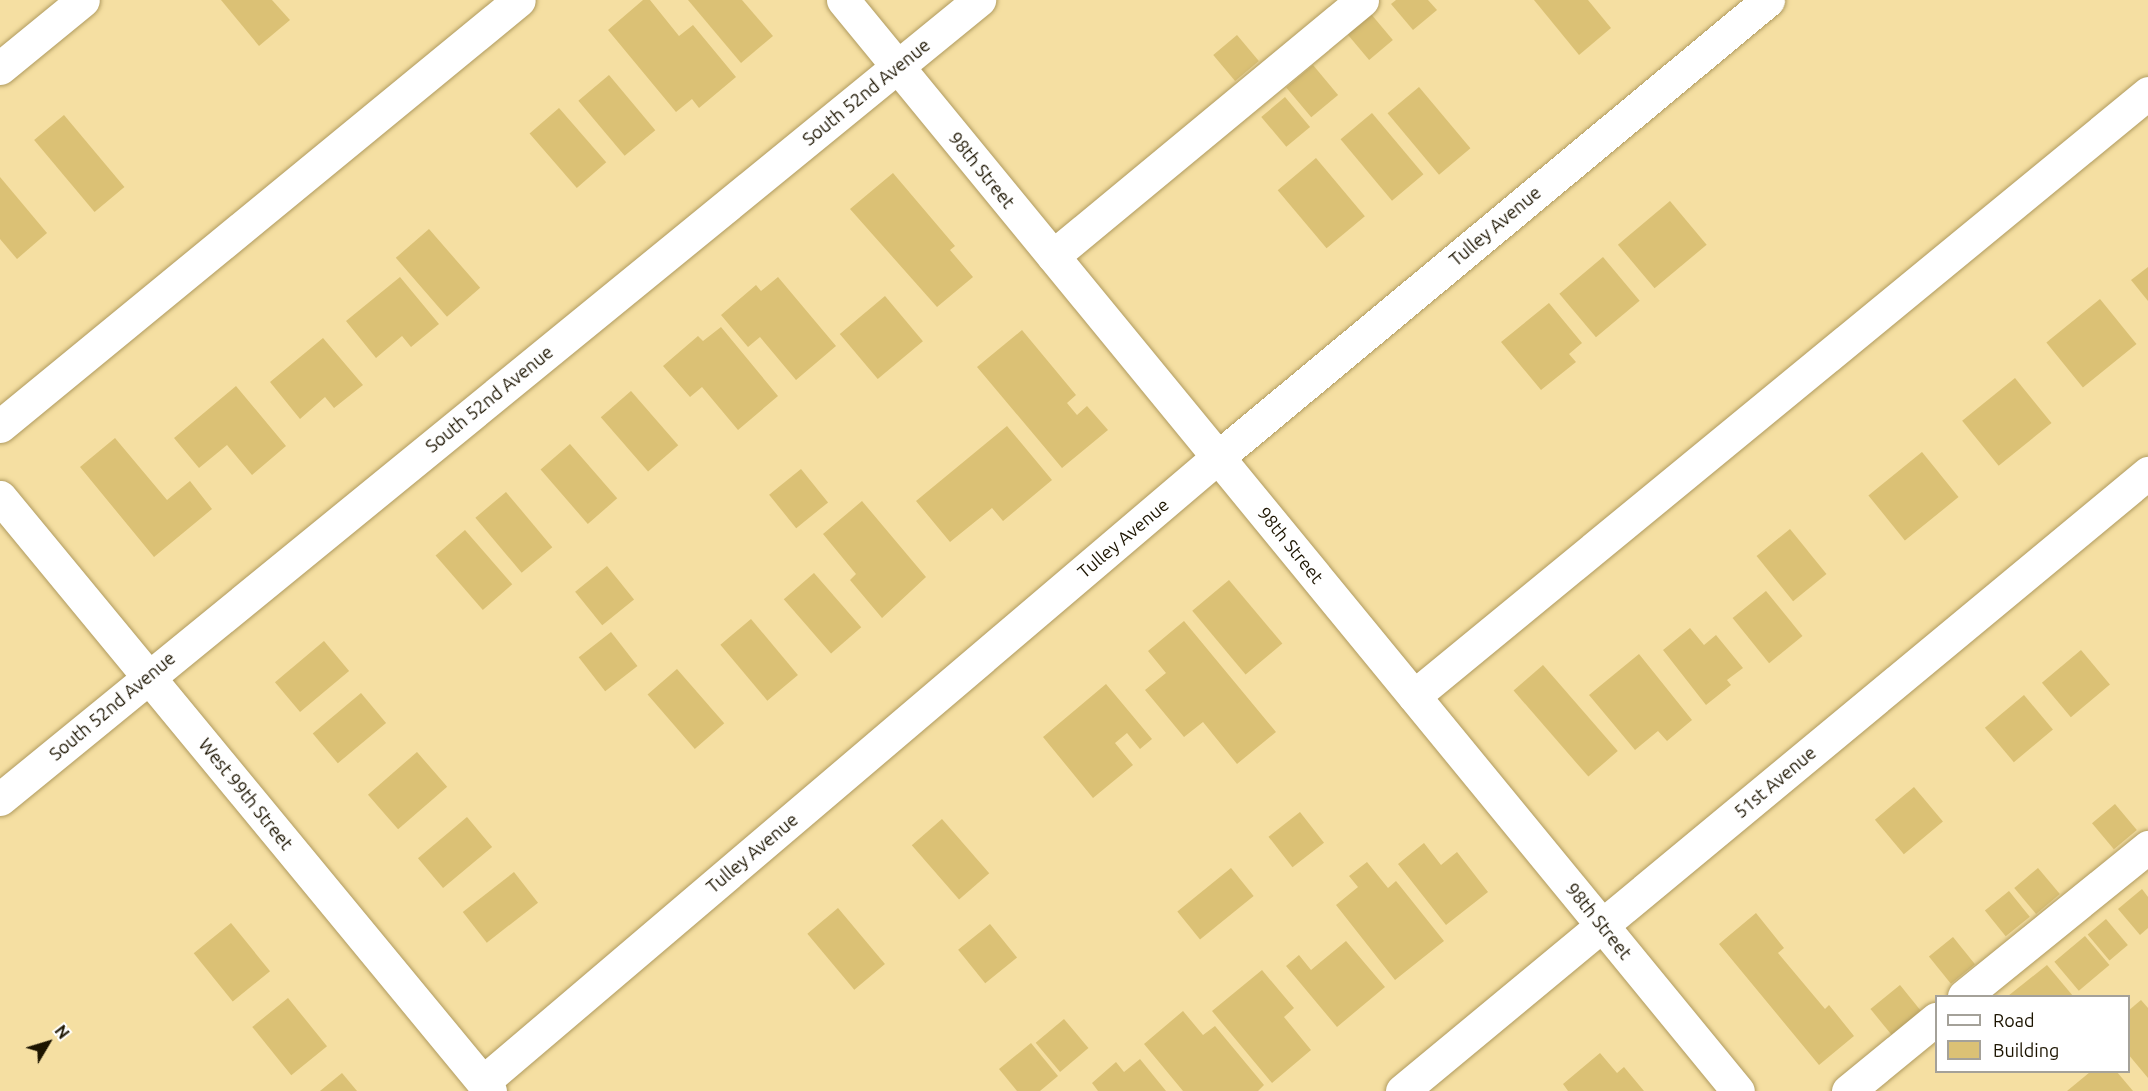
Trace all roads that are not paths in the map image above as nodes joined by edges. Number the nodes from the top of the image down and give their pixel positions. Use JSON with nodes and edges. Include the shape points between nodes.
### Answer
{"nodes":[{"id":1,"x":83,"y":0,"type":"edge"},
{"id":2,"x":519,"y":0,"type":"edge"},
{"id":3,"x":843,"y":0,"type":"edge"},
{"id":4,"x":979,"y":0,"type":"edge"},
{"id":5,"x":1362,"y":0,"type":"edge"},
{"id":6,"x":1768,"y":0,"type":"edge"},
{"id":7,"x":898,"y":67,"type":"junction"},
{"id":8,"x":0,"y":68,"type":"edge"},
{"id":9,"x":2148,"y":93,"type":"edge"},
{"id":10,"x":1053,"y":256,"type":"junction"},
{"id":11,"x":0,"y":426,"type":"edge"},
{"id":12,"x":1218,"y":457,"type":"junction"},
{"id":13,"x":2148,"y":473,"type":"edge"},
{"id":14,"x":0,"y":498,"type":"edge"},
{"id":15,"x":149,"y":675,"type":"junction"},
{"id":16,"x":1414,"y":696,"type":"junction"},
{"id":17,"x":0,"y":799,"type":"edge"},
{"id":18,"x":2148,"y":847,"type":"edge"},
{"id":19,"x":1602,"y":926,"type":"junction"},
{"id":20,"x":1965,"y":995,"type":"edge"},
{"id":21,"x":1935,"y":1020,"type":"edge"},
{"id":22,"x":486,"y":1087,"type":"edge"},
{"id":23,"x":1402,"y":1091,"type":"edge"},
{"id":24,"x":1738,"y":1091,"type":"edge"},
{"id":25,"x":1848,"y":1091,"type":"edge"}],
"edges":[{"from":1,"to":8,"type":"street"},
{"from":2,"to":11,"type":"street"},
{"from":3,"to":7,"type":"street","name":"98th Street"},
{"from":4,"to":7,"type":"street","name":"South 52nd Avenue"},
{"from":5,"to":10,"type":"street"},
{"from":6,"to":12,"type":"street","name":"Tulley Avenue"},
{"from":7,"to":10,"type":"street","name":"98th Street"},
{"from":7,"to":15,"type":"street","name":"South 52nd Avenue"},
{"from":9,"to":16,"type":"street"},
{"from":10,"to":12,"type":"street","name":"98th Street"},
{"from":12,"to":16,"type":"street","name":"98th Street"},
{"from":12,"to":22,"type":"street","name":"Tulley Avenue"},
{"from":13,"to":19,"type":"street","name":"51st Avenue"},
{"from":14,"to":15,"type":"street","name":"West 99th Street"},
{"from":15,"to":17,"type":"street","name":"South 52nd Avenue"},
{"from":15,"to":22,"type":"street","name":"West 99th Street"},
{"from":16,"to":19,"type":"street","name":"98th Street"},
{"from":18,"to":20,"type":"street"},
{"from":19,"to":23,"type":"street","name":"51st Avenue"},
{"from":19,"to":24,"type":"street","name":"98th Street"},
{"from":21,"to":25,"type":"street"}]}
